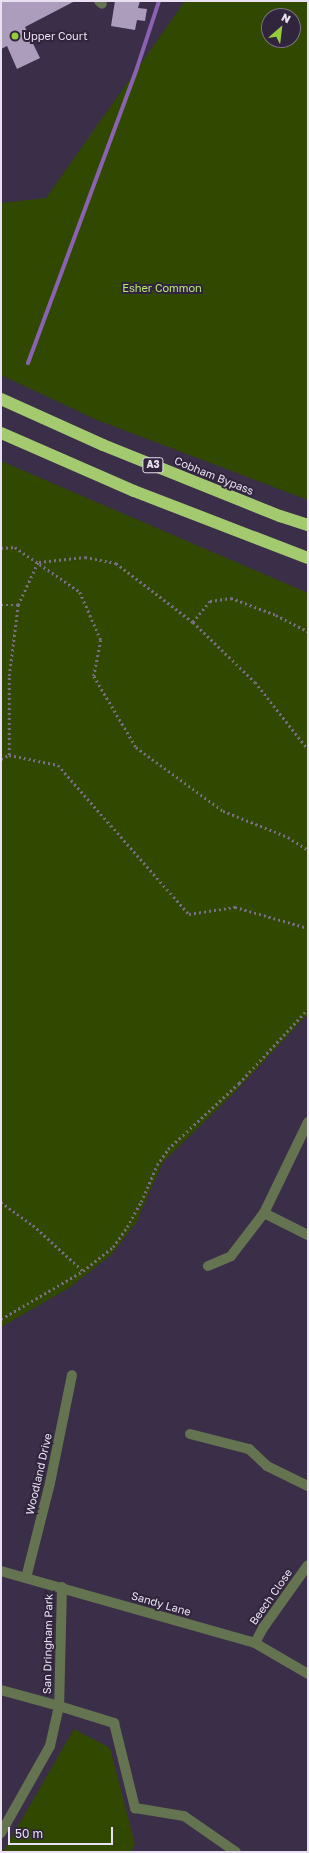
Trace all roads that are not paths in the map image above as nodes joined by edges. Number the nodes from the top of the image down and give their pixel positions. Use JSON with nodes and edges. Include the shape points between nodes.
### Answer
{"nodes":[{"id":1,"x":1,"y":399,"type":"edge"},
{"id":2,"x":1,"y":433,"type":"edge"},
{"id":3,"x":308,"y":525,"type":"edge"},
{"id":4,"x":308,"y":558,"type":"edge"},
{"id":5,"x":308,"y":1122,"type":"edge"},
{"id":6,"x":264,"y":1213,"type":"junction"},
{"id":7,"x":308,"y":1236,"type":"edge"},
{"id":8,"x":208,"y":1266,"type":"dead end"},
{"id":9,"x":72,"y":1375,"type":"dead end"},
{"id":10,"x":190,"y":1434,"type":"dead end"},
{"id":11,"x":308,"y":1486,"type":"edge"},
{"id":12,"x":308,"y":1565,"type":"edge"},
{"id":13,"x":1,"y":1571,"type":"edge"},
{"id":14,"x":26,"y":1578,"type":"junction"},
{"id":15,"x":62,"y":1588,"type":"junction"},
{"id":16,"x":255,"y":1643,"type":"junction"},
{"id":17,"x":308,"y":1674,"type":"edge"},
{"id":18,"x":1,"y":1690,"type":"edge"},
{"id":19,"x":59,"y":1706,"type":"junction"},
{"id":20,"x":1,"y":1833,"type":"edge"},
{"id":21,"x":236,"y":1852,"type":"edge"}],
"edges":[{"from":1,"to":3,"type":"highway","name":"Cobham Bypass","number":"A3","via":[[103,445]]},
{"from":2,"to":4,"type":"highway","via":[[134,491]]},
{"from":5,"to":6,"type":"street"},
{"from":6,"to":7,"type":"street"},
{"from":6,"to":8,"type":"street","via":[[231,1256]]},
{"from":9,"to":14,"type":"street","name":"Woodland Drive","via":[[50,1483]]},
{"from":10,"to":11,"type":"street","via":[[249,1449],[267,1466]]},
{"from":12,"to":16,"type":"street","name":"Beech Close"},
{"from":13,"to":14,"type":"street","name":"Sandy Lane"},
{"from":14,"to":15,"type":"street","name":"Sandy Lane"},
{"from":15,"to":16,"type":"street","name":"Sandy Lane"},
{"from":15,"to":19,"type":"street","name":"San Dringham Park"},
{"from":16,"to":17,"type":"street","name":"Sandy Lane"},
{"from":18,"to":19,"type":"street"},
{"from":19,"to":20,"type":"street","via":[[50,1746]]},
{"from":19,"to":21,"type":"street","name":"San Dringham Park","via":[[114,1723],[134,1808],[184,1816]]}]}
